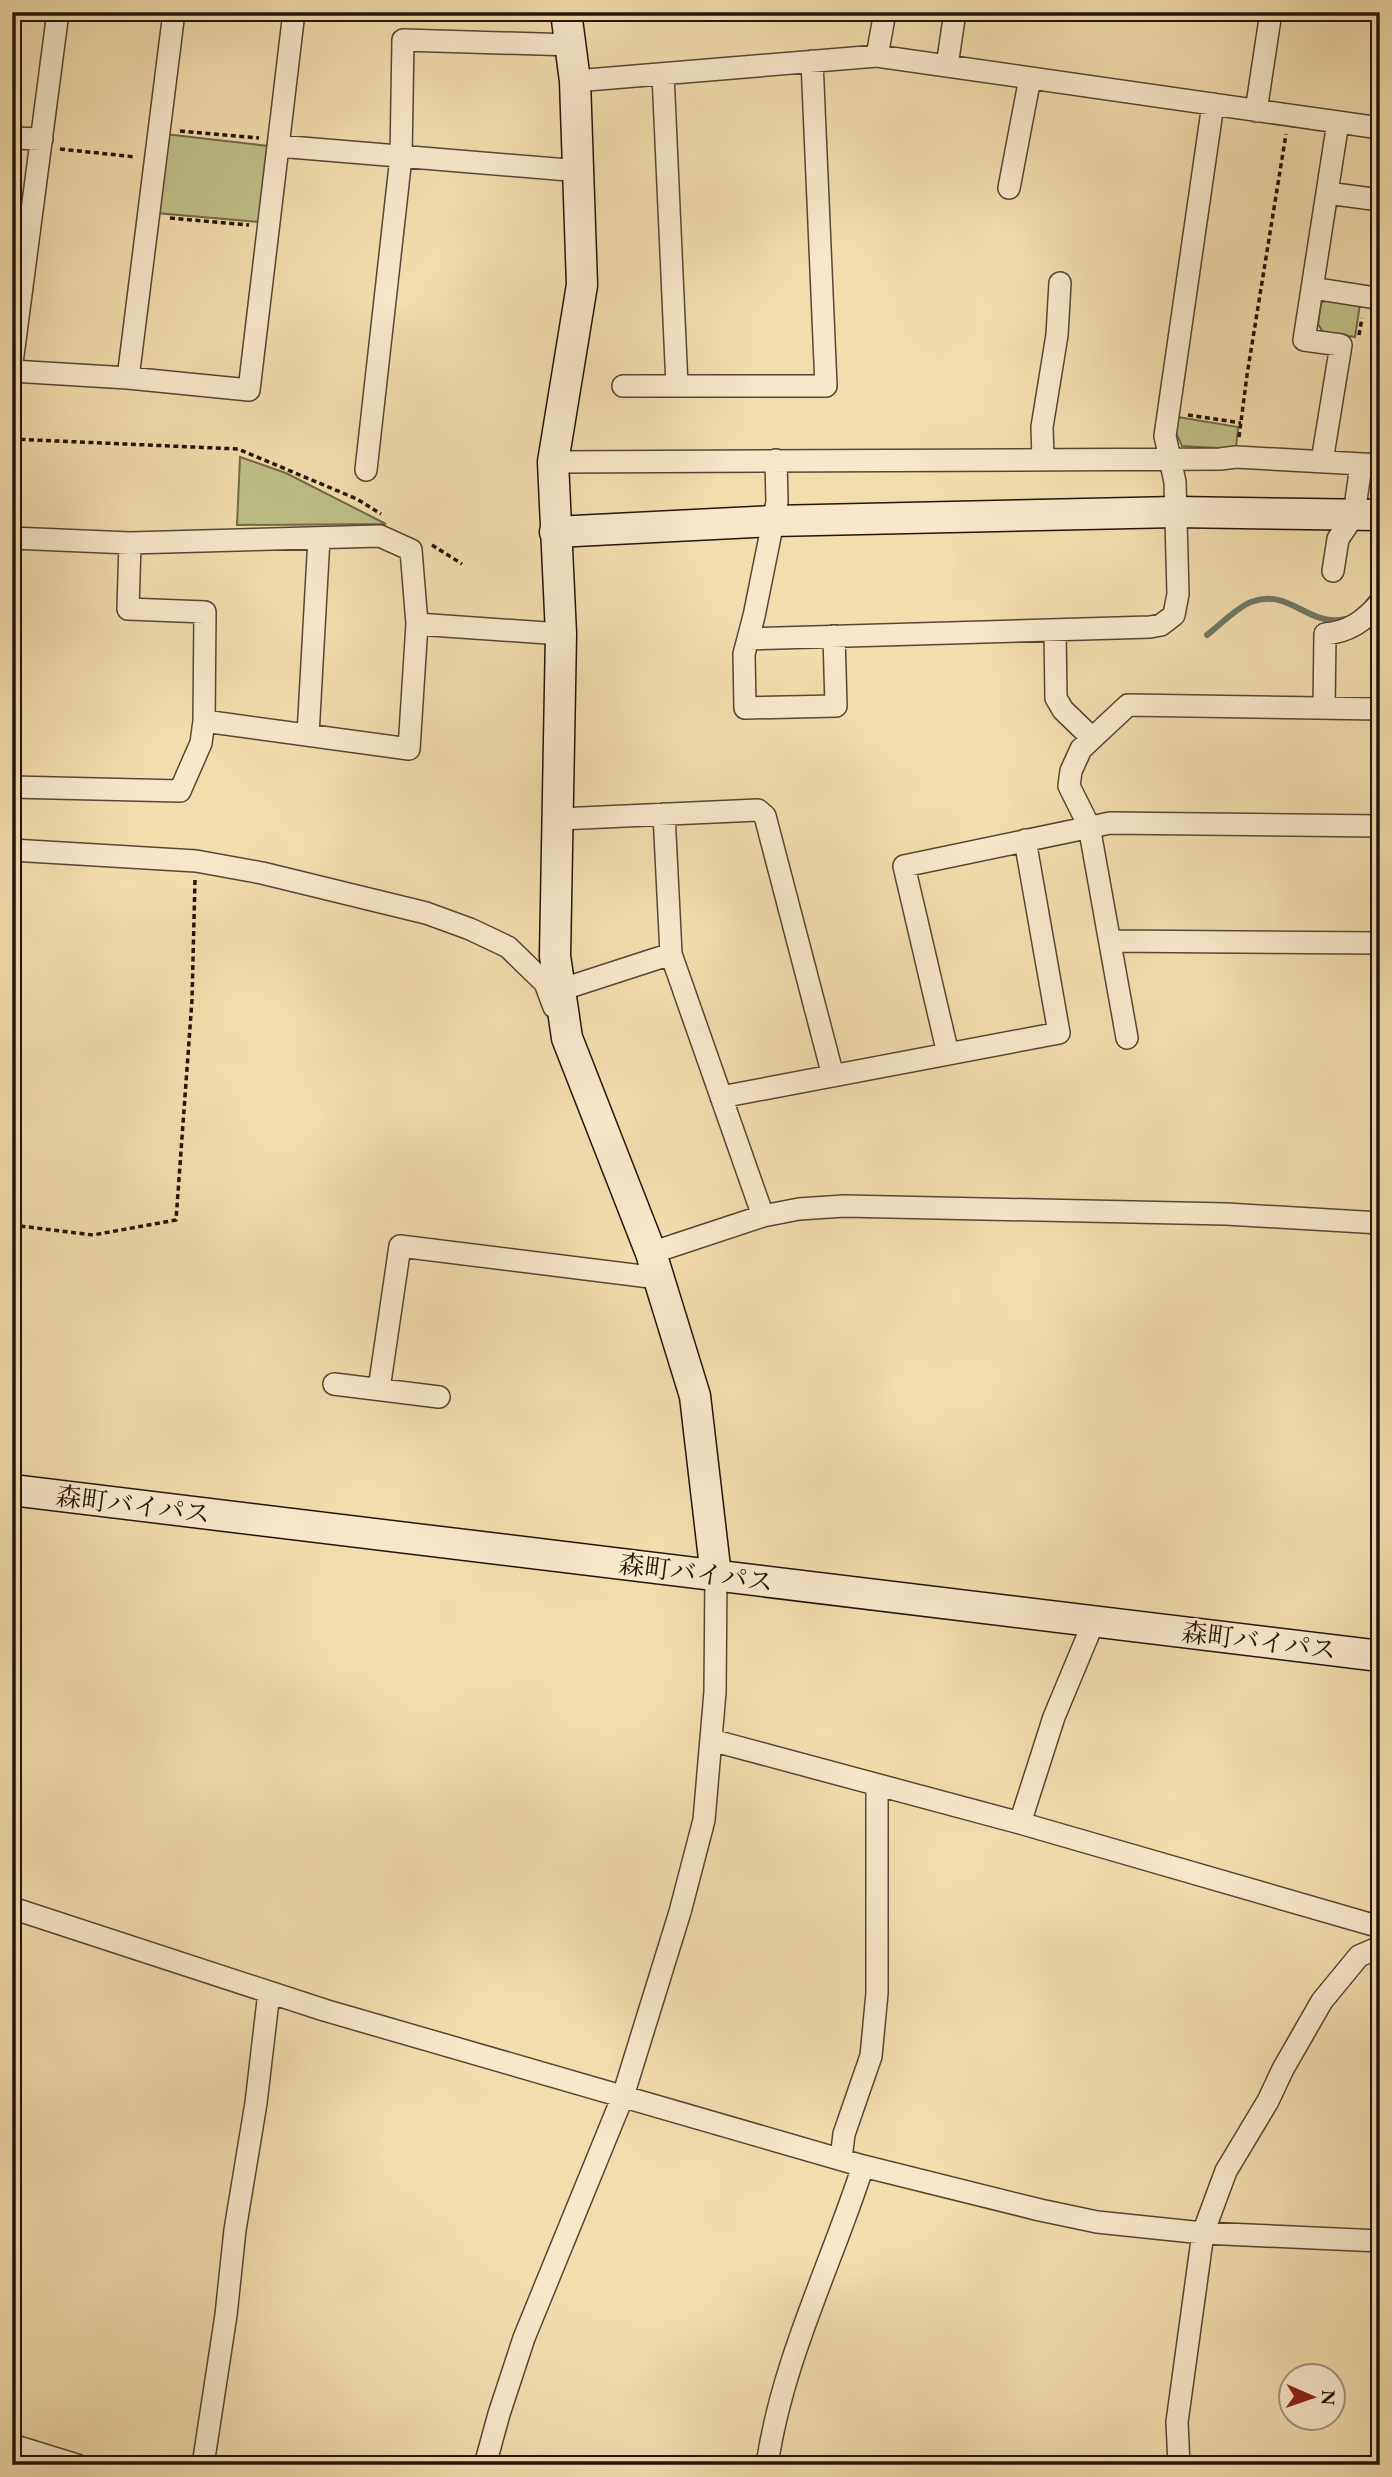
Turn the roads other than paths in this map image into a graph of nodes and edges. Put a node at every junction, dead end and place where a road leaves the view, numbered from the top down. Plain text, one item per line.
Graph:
1 (58, 12) edge
2 (174, 12) edge
3 (294, 12) edge
4 (566, 12) edge
5 (885, 12) edge
6 (955, 12) edge
7 (1271, 12) edge
8 (572, 45) junction
9 (877, 56) junction
10 (813, 61) junction
11 (947, 66) junction
12 (663, 74) junction
13 (1030, 78) junction
14 (575, 82) junction
15 (1213, 104) junction
16 (1256, 111) junction
17 (1338, 122) junction
18 (1380, 128) edge
19 (12, 138) edge
20 (42, 139) junction
21 (279, 143) junction
22 (401, 157) junction
23 (580, 171) junction
24 (1009, 188) dead end
25 (1327, 193) junction
26 (1380, 200) edge
27 (1060, 283) dead end
28 (1312, 289) junction
29 (1371, 297) road end
30 (12, 363) edge
31 (12, 371) edge
32 (128, 378) junction
33 (623, 386) dead end
34 (677, 386) junction
35 (1170, 458) junction
36 (1043, 459) junction
37 (776, 460) junction
38 (1322, 461) junction
39 (553, 462) junction
40 (1371, 465) edge
41 (366, 470) dead end
42 (1176, 512) junction
43 (1367, 515) edge
44 (773, 521) junction
45 (555, 531) junction
46 (12, 538) edge
47 (319, 538) junction
48 (130, 543) junction
49 (1333, 571) dead end
50 (1380, 603) edge
51 (417, 624) junction
52 (1055, 630) junction
53 (561, 634) junction
54 (834, 636) junction
55 (748, 639) junction
56 (1324, 708) junction
57 (1380, 709) edge
58 (204, 721) junction
59 (308, 735) junction
60 (1091, 737) junction
61 (12, 787) edge
62 (664, 814) junction
63 (559, 819) junction
64 (1089, 826) junction
65 (1380, 826) edge
66 (1025, 840) junction
67 (12, 850) edge
68 (1110, 941) junction
69 (1380, 943) edge
70 (671, 954) junction
71 (560, 990) junction
72 (567, 1038) junction
73 (1127, 1038) dead end
74 (948, 1054) junction
75 (832, 1076) junction
76 (722, 1097) junction
77 (764, 1216) junction
78 (1380, 1223) edge
79 (655, 1266) junction
80 (334, 1384) dead end
81 (379, 1390) junction
82 (439, 1397) dead end
83 (12, 1490) edge
84 (716, 1576) junction
85 (1094, 1621) junction
86 (1380, 1656) edge
87 (711, 1740) junction
88 (877, 1784) junction
89 (1020, 1823) junction
90 (12, 1908) edge
91 (1380, 1927) edge
92 (1380, 1947) edge
93 (269, 1992) junction
94 (623, 2096) junction
95 (841, 2159) junction
96 (863, 2166) junction
97 (1203, 2233) junction
98 (1380, 2241) edge
99 (12, 2445) edge
100 (77, 2465) edge
101 (203, 2465) edge
102 (485, 2465) edge
103 (767, 2465) edge
104 (1179, 2465) edge

1 - 20 street
2 - 32 street
3 - 21 street
4 - 8 street
5 - 9 street
6 - 11 street
7 - 16 street
8 - 14 street
8 - 22 street
9 - 10 street
9 - 11 street
10 - 12 street
10 - 34 street
11 - 13 street
12 - 14 street
12 - 34 street
13 - 15 street
13 - 24 street
14 - 23 street
15 - 16 street
15 - 35 street
16 - 17 street
17 - 18 street
17 - 25 street
19 - 20 street
20 - 30 street
21 - 22 street
21 - 32 street
22 - 23 street
22 - 41 street
23 - 39 street
25 - 26 street
25 - 28 street
27 - 36 street
28 - 29 street
28 - 38 street
31 - 32 street
33 - 34 street
35 - 36 street
35 - 38 street
35 - 42 street
36 - 37 street
37 - 39 street
37 - 44 street
38 - 40 street
39 - 45 street
40 - 43 street
42 - 43 street
42 - 44 street
42 - 52 street
43 - 49 street
44 - 45 street
44 - 55 street
45 - 53 street
46 - 48 street
47 - 48 street
47 - 51 street
47 - 59 street
48 - 58 street
50 - 56 street
51 - 53 street
51 - 59 street
52 - 54 street
52 - 60 street
53 - 63 street
54 - 55 street
54 - 55 street
56 - 57 street
56 - 60 street
58 - 59 street
58 - 61 street
60 - 64 street
62 - 63 street
62 - 70 street
62 - 75 street
63 - 71 street
64 - 65 street
64 - 66 street
64 - 68 street
66 - 74 street
66 - 74 street
67 - 72 street
68 - 69 street
68 - 73 street
70 - 71 street
70 - 76 street
71 - 72 street
72 - 79 street
74 - 75 street
75 - 76 street
76 - 77 street
77 - 78 street
77 - 79 street
79 - 81 street
79 - 84 street
80 - 81 street
81 - 82 street
83 - 84 street, 森町バイパス
84 - 85 street, 森町バイパス
84 - 87 street
85 - 86 street, 森町バイパス
85 - 89 street
87 - 88 street
87 - 94 street
88 - 89 street
88 - 95 street
89 - 91 street
90 - 93 street
92 - 97 street
93 - 94 street
93 - 101 street
94 - 95 street
94 - 102 street
95 - 96 street
96 - 97 street
96 - 103 street
97 - 98 street
97 - 104 street
99 - 100 street

